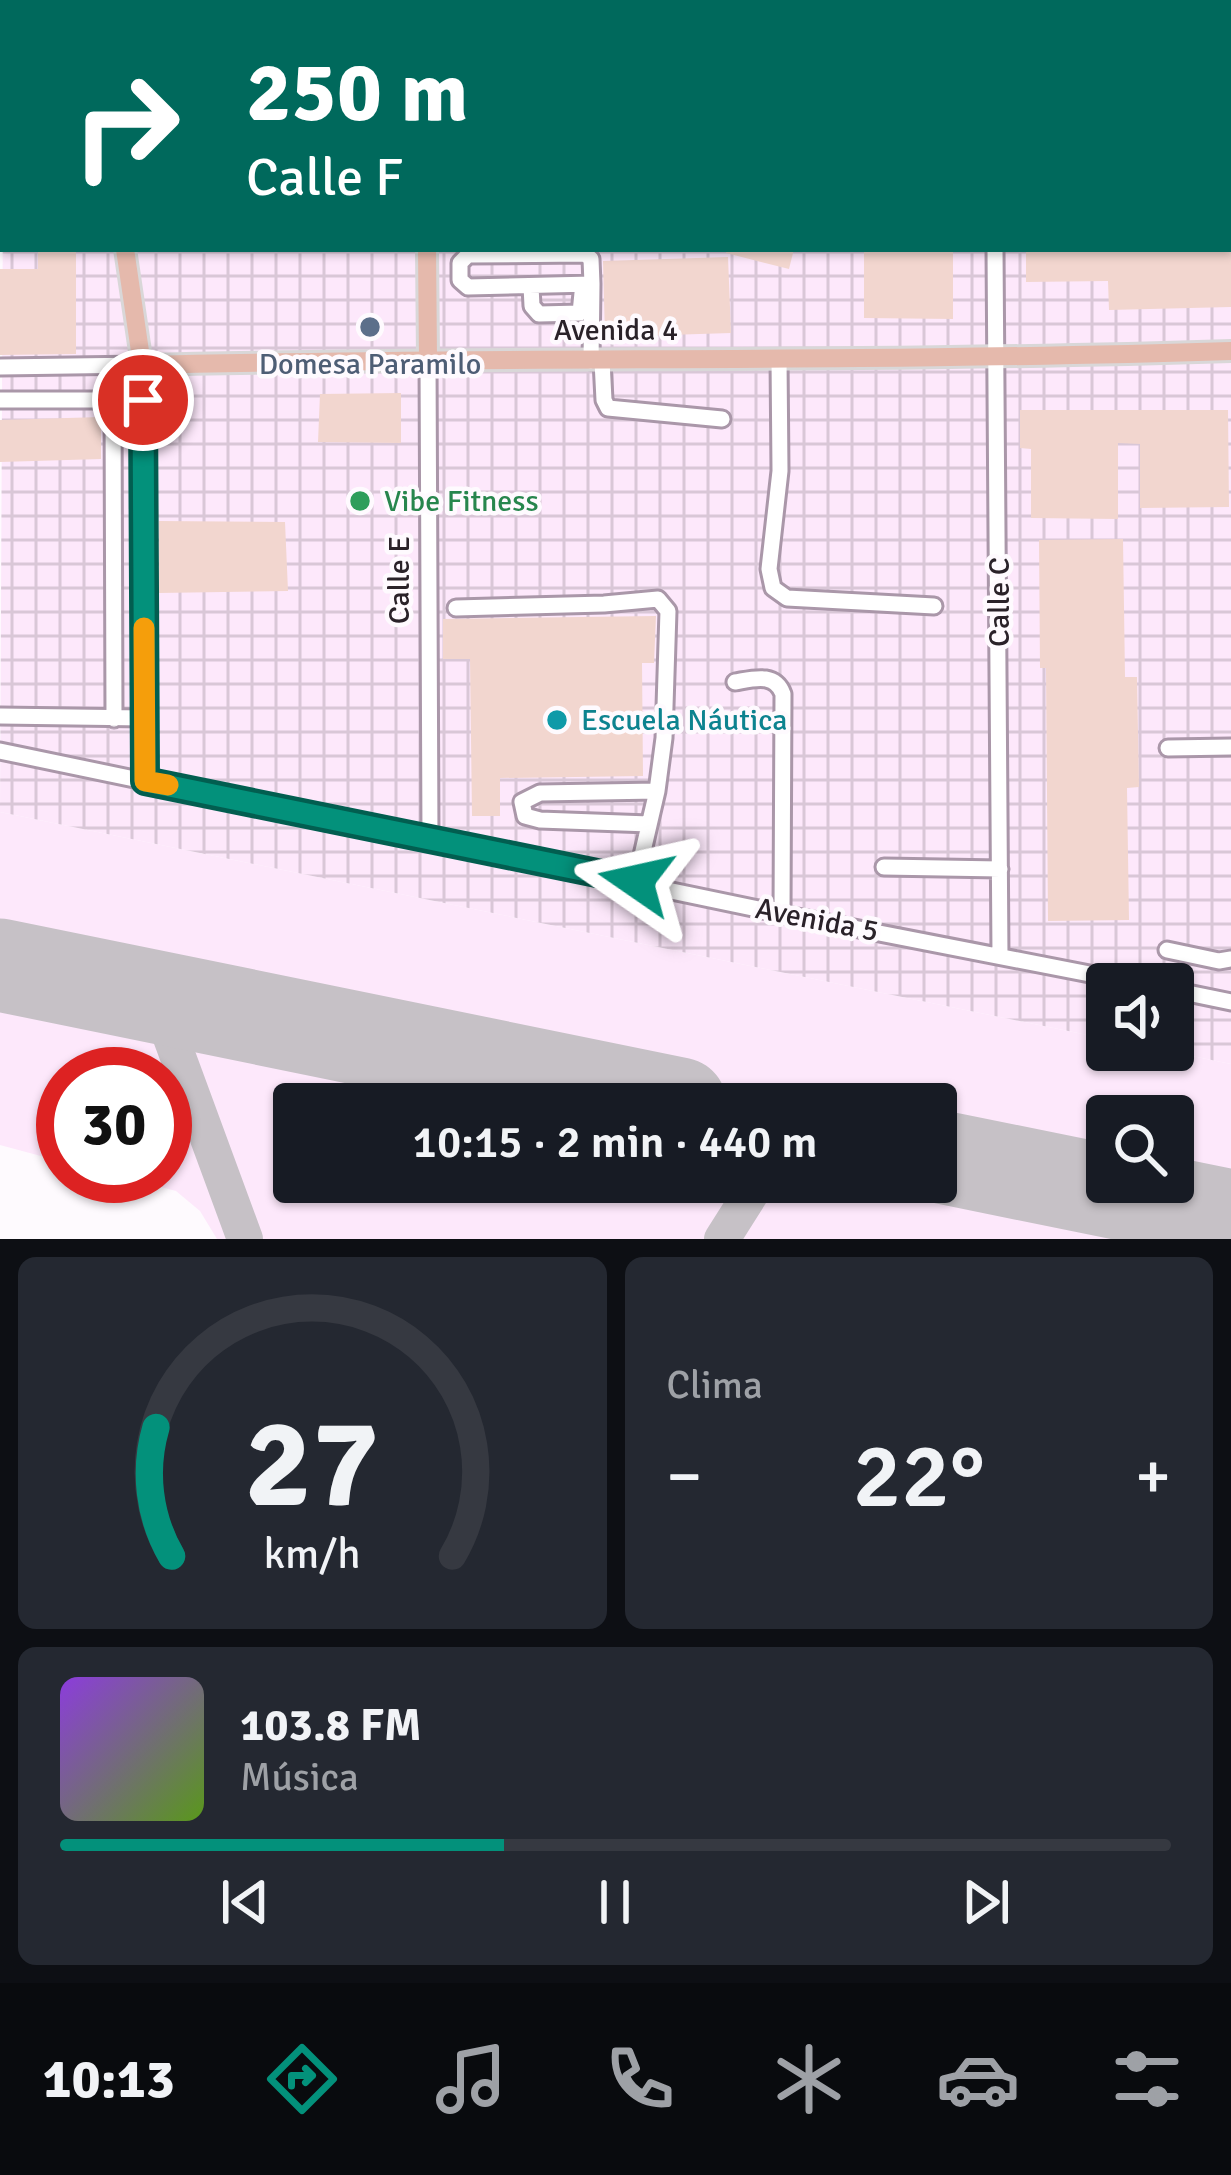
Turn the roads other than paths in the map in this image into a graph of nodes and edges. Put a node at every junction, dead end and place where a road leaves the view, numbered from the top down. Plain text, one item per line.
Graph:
1 (125, 252) edge
2 (427, 252) edge
3 (995, 252) edge
4 (587, 284) junction
5 (530, 286) junction
6 (1231, 351) edge
7 (428, 358) junction
8 (999, 358) junction
9 (779, 359) junction
10 (597, 361) junction
11 (142, 364) junction
12 (0, 368) edge
13 (113, 399) junction
14 (0, 400) edge
15 (143, 400) junction
16 (722, 418) dead end
17 (934, 606) dead end
18 (456, 608) dead end
19 (735, 682) dead end
20 (0, 716) edge
21 (114, 718) junction
22 (145, 718) junction
23 (1231, 747) edge
24 (1168, 748) dead end
25 (0, 751) edge
26 (145, 781) junction
27 (657, 791) junction
28 (649, 824) junction
29 (430, 839) junction
30 (884, 867) dead end
31 (1000, 869) junction
32 (636, 881) junction
33 (782, 914) junction
34 (1167, 950) dead end
35 (1000, 956) junction
36 (1231, 959) edge
37 (1086, 973) edge
38 (1194, 994) edge
39 (1231, 1002) edge

1 - 11 main road
2 - 7 main road, Calle E
3 - 8 street, Calle C
4 - 5 street
4 - 5 street
4 - 5 street
4 - 10 street
6 - 8 main road, Avenida 4
7 - 10 main road, Avenida 4
7 - 11 main road, Avenida 4
7 - 29 street, Calle E
8 - 9 main road, Avenida 4
8 - 31 street, Calle C
9 - 10 main road, Avenida 4
9 - 17 street
10 - 16 street
11 - 12 street, Avenida 4
11 - 15 street
13 - 14 street
13 - 15 street
13 - 21 street
15 - 22 street
18 - 27 street
19 - 33 street
20 - 21 street
21 - 22 street
22 - 26 street
23 - 24 street
25 - 26 street, Avenida 5
26 - 29 street, Avenida 5
27 - 28 street
27 - 28 street
28 - 32 street
29 - 32 street, Avenida 5
30 - 31 street
31 - 35 street, Calle C
32 - 33 street, Avenida 5
33 - 35 street, Avenida 5
34 - 36 street
35 - 37 street, Avenida 5
38 - 39 street

